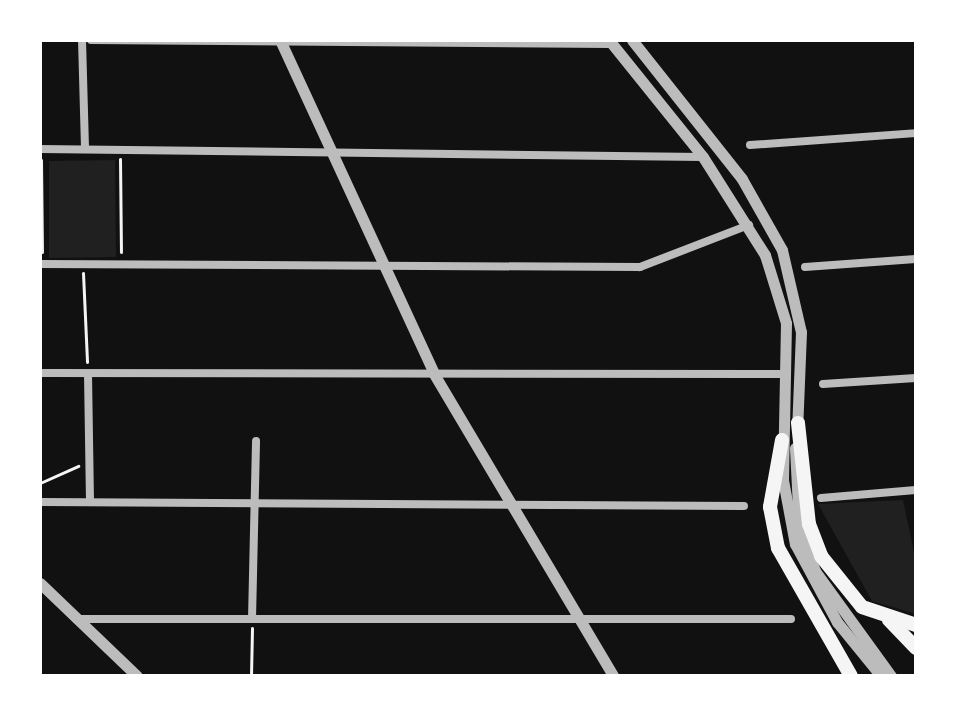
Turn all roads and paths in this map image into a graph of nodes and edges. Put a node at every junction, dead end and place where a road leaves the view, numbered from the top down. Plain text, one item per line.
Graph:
1 (82, 40) edge
2 (91, 40) edge
3 (632, 40) edge
4 (282, 42) edge
5 (610, 42) edge
6 (916, 133) edge
7 (750, 145) dead end
8 (40, 149) edge
9 (85, 149) junction
10 (120, 149) junction
11 (332, 153) junction
12 (703, 157) junction
13 (749, 225) junction
14 (916, 259) edge
15 (41, 264) edge
16 (83, 264) junction
17 (122, 264) junction
18 (805, 267) dead end
19 (385, 269) junction
20 (40, 373) edge
21 (88, 374) junction
22 (434, 374) junction
23 (787, 374) junction
24 (916, 378) edge
25 (823, 384) dead end
26 (798, 423) junction
27 (782, 440) junction
28 (256, 441) dead end
29 (89, 461) junction
30 (40, 483) edge
31 (916, 490) edge
32 (821, 498) dead end
33 (508, 499) junction
34 (255, 501) junction
35 (40, 502) edge
36 (90, 502) junction
37 (744, 506) dead end
38 (798, 540) junction
39 (40, 583) edge
40 (579, 618) junction
41 (71, 619) junction
42 (252, 619) junction
43 (791, 619) dead end
44 (888, 619) junction
45 (916, 625) edge
46 (916, 648) edge
47 (137, 676) edge
48 (251, 676) edge
49 (613, 676) edge
50 (851, 676) edge
51 (881, 676) edge
52 (891, 676) edge

1 - 9 street
2 - 4 street
3 - 26 street
4 - 5 street
4 - 11 street
5 - 12 street
6 - 7 street
8 - 9 street
8 - 15 path
9 - 10 street
10 - 11 street
10 - 17 path
11 - 12 street
11 - 19 street
12 - 13 street
13 - 19 street
13 - 23 street
14 - 18 street
15 - 16 street
16 - 17 street
16 - 21 path
17 - 19 street
19 - 22 street
20 - 21 street
21 - 22 street
21 - 29 street
22 - 23 street
22 - 33 street
23 - 27 street
24 - 25 street
26 - 38 street
26 - 44 highway
27 - 38 street
27 - 50 highway
28 - 34 street
29 - 30 path
29 - 36 street
31 - 32 street
33 - 34 street
33 - 37 street
33 - 40 street
34 - 36 street
34 - 42 street
35 - 36 street
38 - 51 street
38 - 52 street
39 - 41 street
40 - 42 street
40 - 43 street
40 - 49 street
41 - 42 street
41 - 47 street
42 - 48 path
44 - 45 highway
44 - 46 highway

